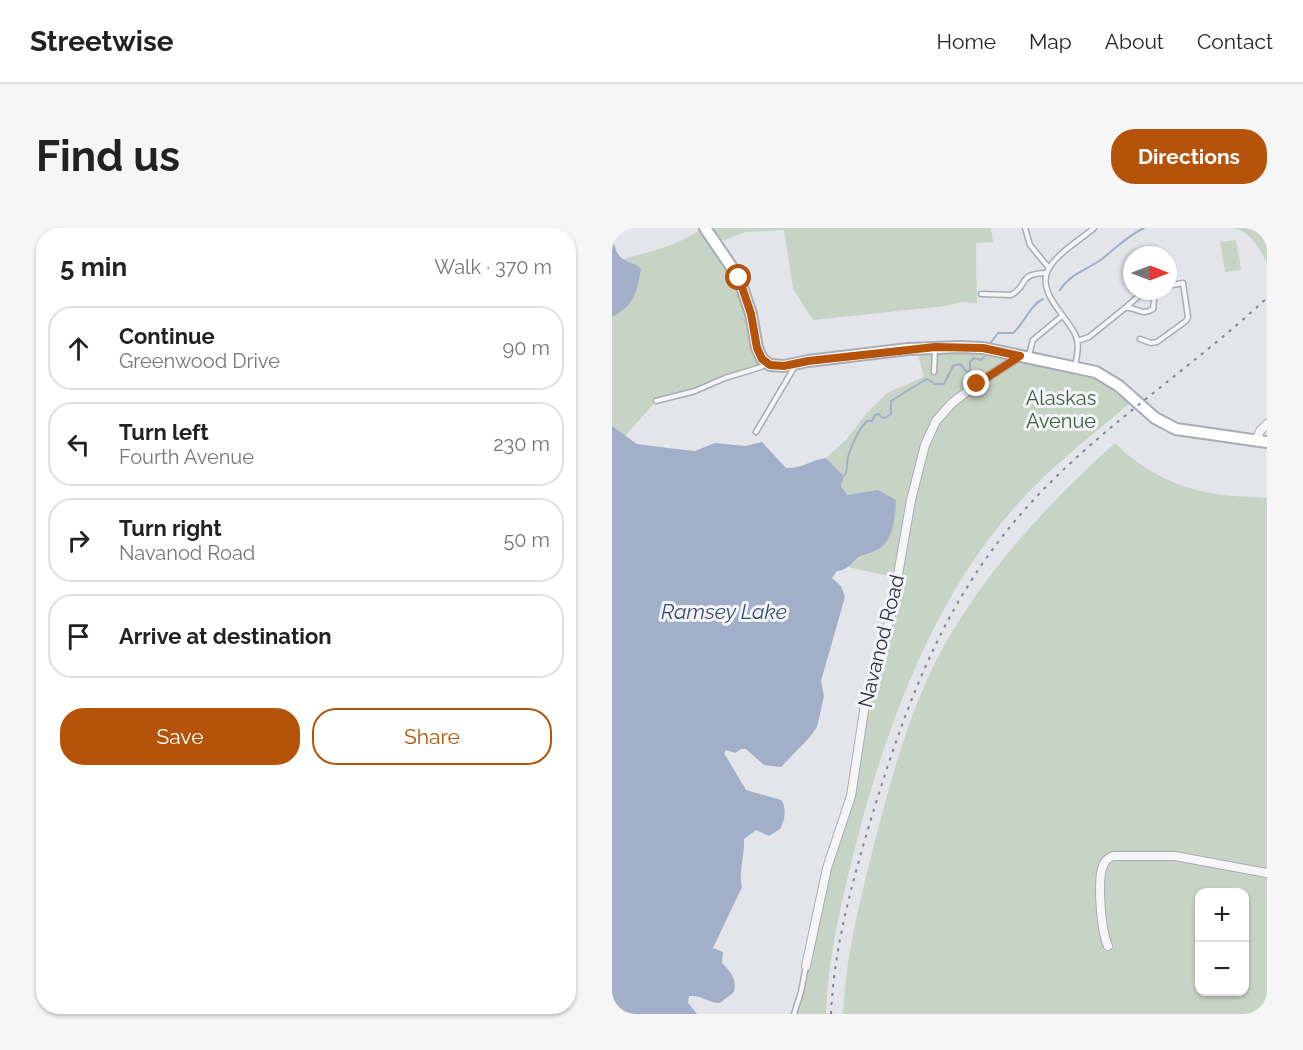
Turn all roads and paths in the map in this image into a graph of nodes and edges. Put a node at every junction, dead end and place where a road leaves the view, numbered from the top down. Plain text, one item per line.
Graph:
1 (705, 228) edge
2 (1025, 228) edge
3 (1094, 228) edge
4 (1048, 271) junction
5 (1177, 284) edge
6 (981, 294) dead end
7 (1134, 300) edge
8 (1154, 300) edge
9 (1125, 308) junction
10 (1062, 316) junction
11 (1140, 339) dead end
12 (1077, 341) junction
13 (935, 347) junction
14 (1024, 357) junction
15 (767, 363) junction
16 (796, 363) junction
17 (1075, 367) junction
18 (934, 372) dead end
19 (656, 401) dead end
20 (1267, 424) edge
21 (756, 432) dead end
22 (1262, 442) edge
23 (1267, 873) edge
24 (1108, 946) dead end
25 (806, 966) joint
26 (794, 1014) edge

1 - 15 street
2 - 4 lane
3 - 4 lane
4 - 6 lane
4 - 10 lane
5 - 11 lane
7 - 9 lane
8 - 9 lane
9 - 12 lane
10 - 12 lane
10 - 14 lane
12 - 17 lane
13 - 14 street
13 - 16 street
13 - 18 lane
14 - 17 street
14 - 25 street, Navanod Road
15 - 16 street
15 - 19 lane
16 - 21 lane
17 - 22 street
20 - 22 street
23 - 24 street
25 - 26 lane

